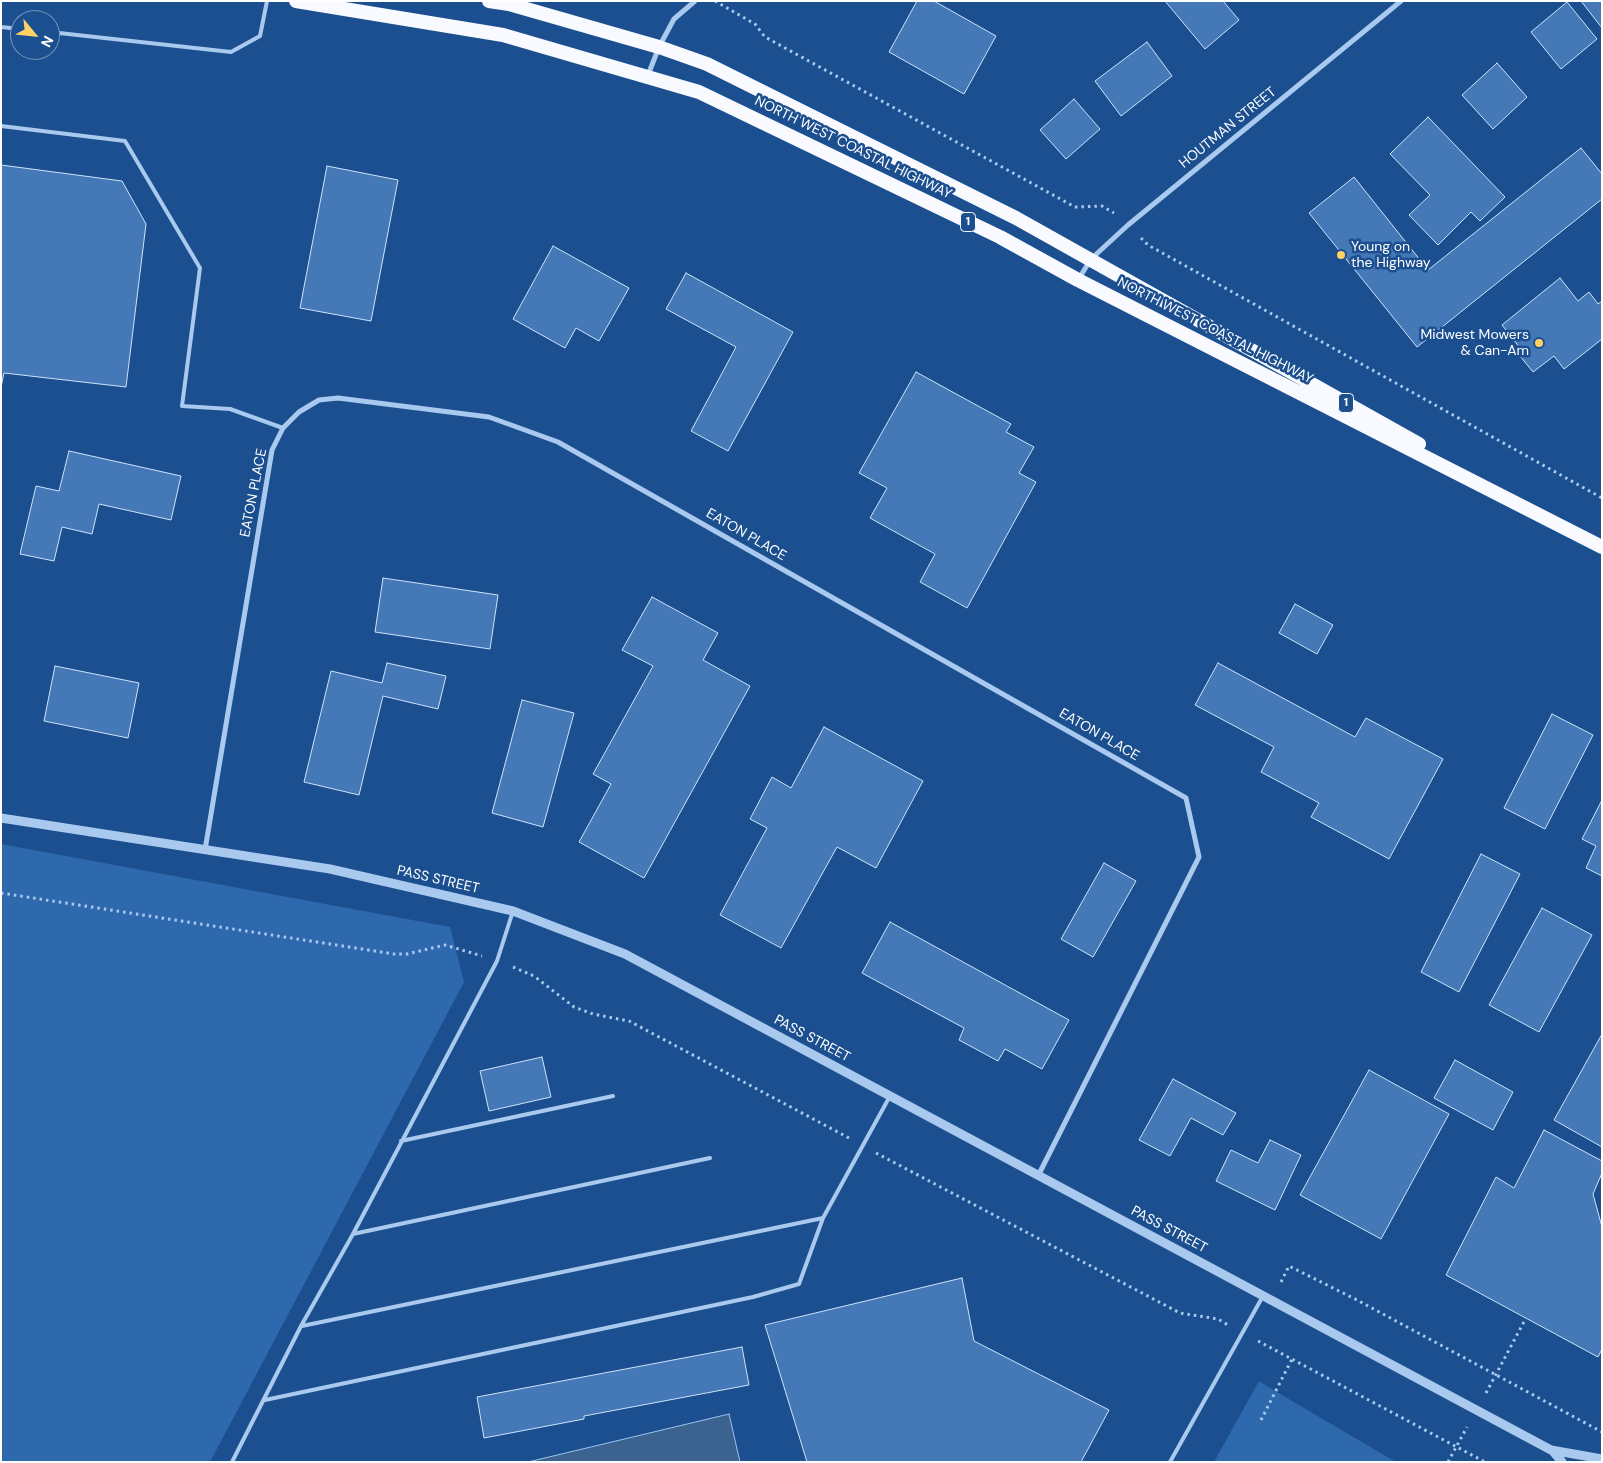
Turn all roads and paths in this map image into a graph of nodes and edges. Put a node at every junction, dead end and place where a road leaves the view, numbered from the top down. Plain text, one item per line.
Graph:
1 (267, 1) edge
2 (296, 1) edge
3 (489, 1) edge
4 (695, 1) edge
5 (715, 1) edge
6 (1401, 1) edge
7 (60, 33) edge
8 (659, 47) junction
9 (648, 77) junction
10 (1, 126) edge
11 (1110, 210) dead end
12 (1148, 246) dead end
13 (1091, 260) junction
14 (1078, 280) junction
15 (283, 428) junction
16 (1602, 498) edge
17 (1602, 547) edge
18 (1, 818) edge
19 (205, 850) junction
20 (1, 893) edge
21 (514, 911) junction
22 (462, 949) dead end
23 (519, 970) dead end
24 (613, 1096) dead end
25 (890, 1096) junction
26 (848, 1137) dead end
27 (401, 1141) junction
28 (710, 1158) dead end
29 (890, 1160) dead end
30 (1038, 1176) junction
31 (823, 1218) junction
32 (353, 1234) junction
33 (1281, 1282) dead end
34 (1263, 1296) junction
35 (1526, 1318) dead end
36 (302, 1326) junction
37 (1242, 1332) junction
38 (1292, 1359) junction
39 (1495, 1375) junction
40 (1486, 1393) dead end
41 (265, 1400) junction
42 (1261, 1420) dead end
43 (1468, 1426) dead end
44 (1602, 1432) edge
45 (1457, 1447) junction
46 (1551, 1450) junction
47 (1602, 1459) edge
48 (232, 1462) edge
49 (1170, 1462) edge
50 (1448, 1462) edge
51 (1485, 1462) edge
52 (1562, 1462) edge

1 - 7 lane
2 - 9 highway, NORTH WEST COASTAL HIGHWAY / 1
3 - 8 highway, NORTH WEST COASTAL HIGHWAY / 1
4 - 8 street
5 - 11 path
6 - 13 street, HOUTMAN STREET
8 - 9 street
8 - 13 highway, NORTH WEST COASTAL HIGHWAY / 1
9 - 14 highway, NORTH WEST COASTAL HIGHWAY / 1
10 - 15 lane
12 - 16 path
13 - 14 street, HOUTMAN STREET
13 - 17 highway, NORTH WEST COASTAL HIGHWAY / 1
14 - 17 highway, NORTH WEST COASTAL HIGHWAY / 1
15 - 19 street, EATON PLACE
15 - 30 street, EATON PLACE
18 - 19 street, PASS STREET
19 - 21 street, PASS STREET
20 - 22 path
21 - 25 street, PASS STREET
21 - 27 lane
23 - 26 path
24 - 27 lane
25 - 30 street, PASS STREET
25 - 31 lane
27 - 32 lane
28 - 32 lane
29 - 37 path
30 - 34 street, PASS STREET
31 - 36 lane
31 - 41 lane
32 - 36 lane
33 - 39 path
34 - 37 lane
34 - 46 street, PASS STREET
35 - 39 path
36 - 41 lane
37 - 38 path
37 - 49 lane
38 - 42 path
38 - 45 path
39 - 40 path
39 - 44 path
41 - 48 lane
43 - 45 path
45 - 50 path
45 - 51 path
46 - 47 street, PASS STREET
46 - 52 street, PASS STREET

